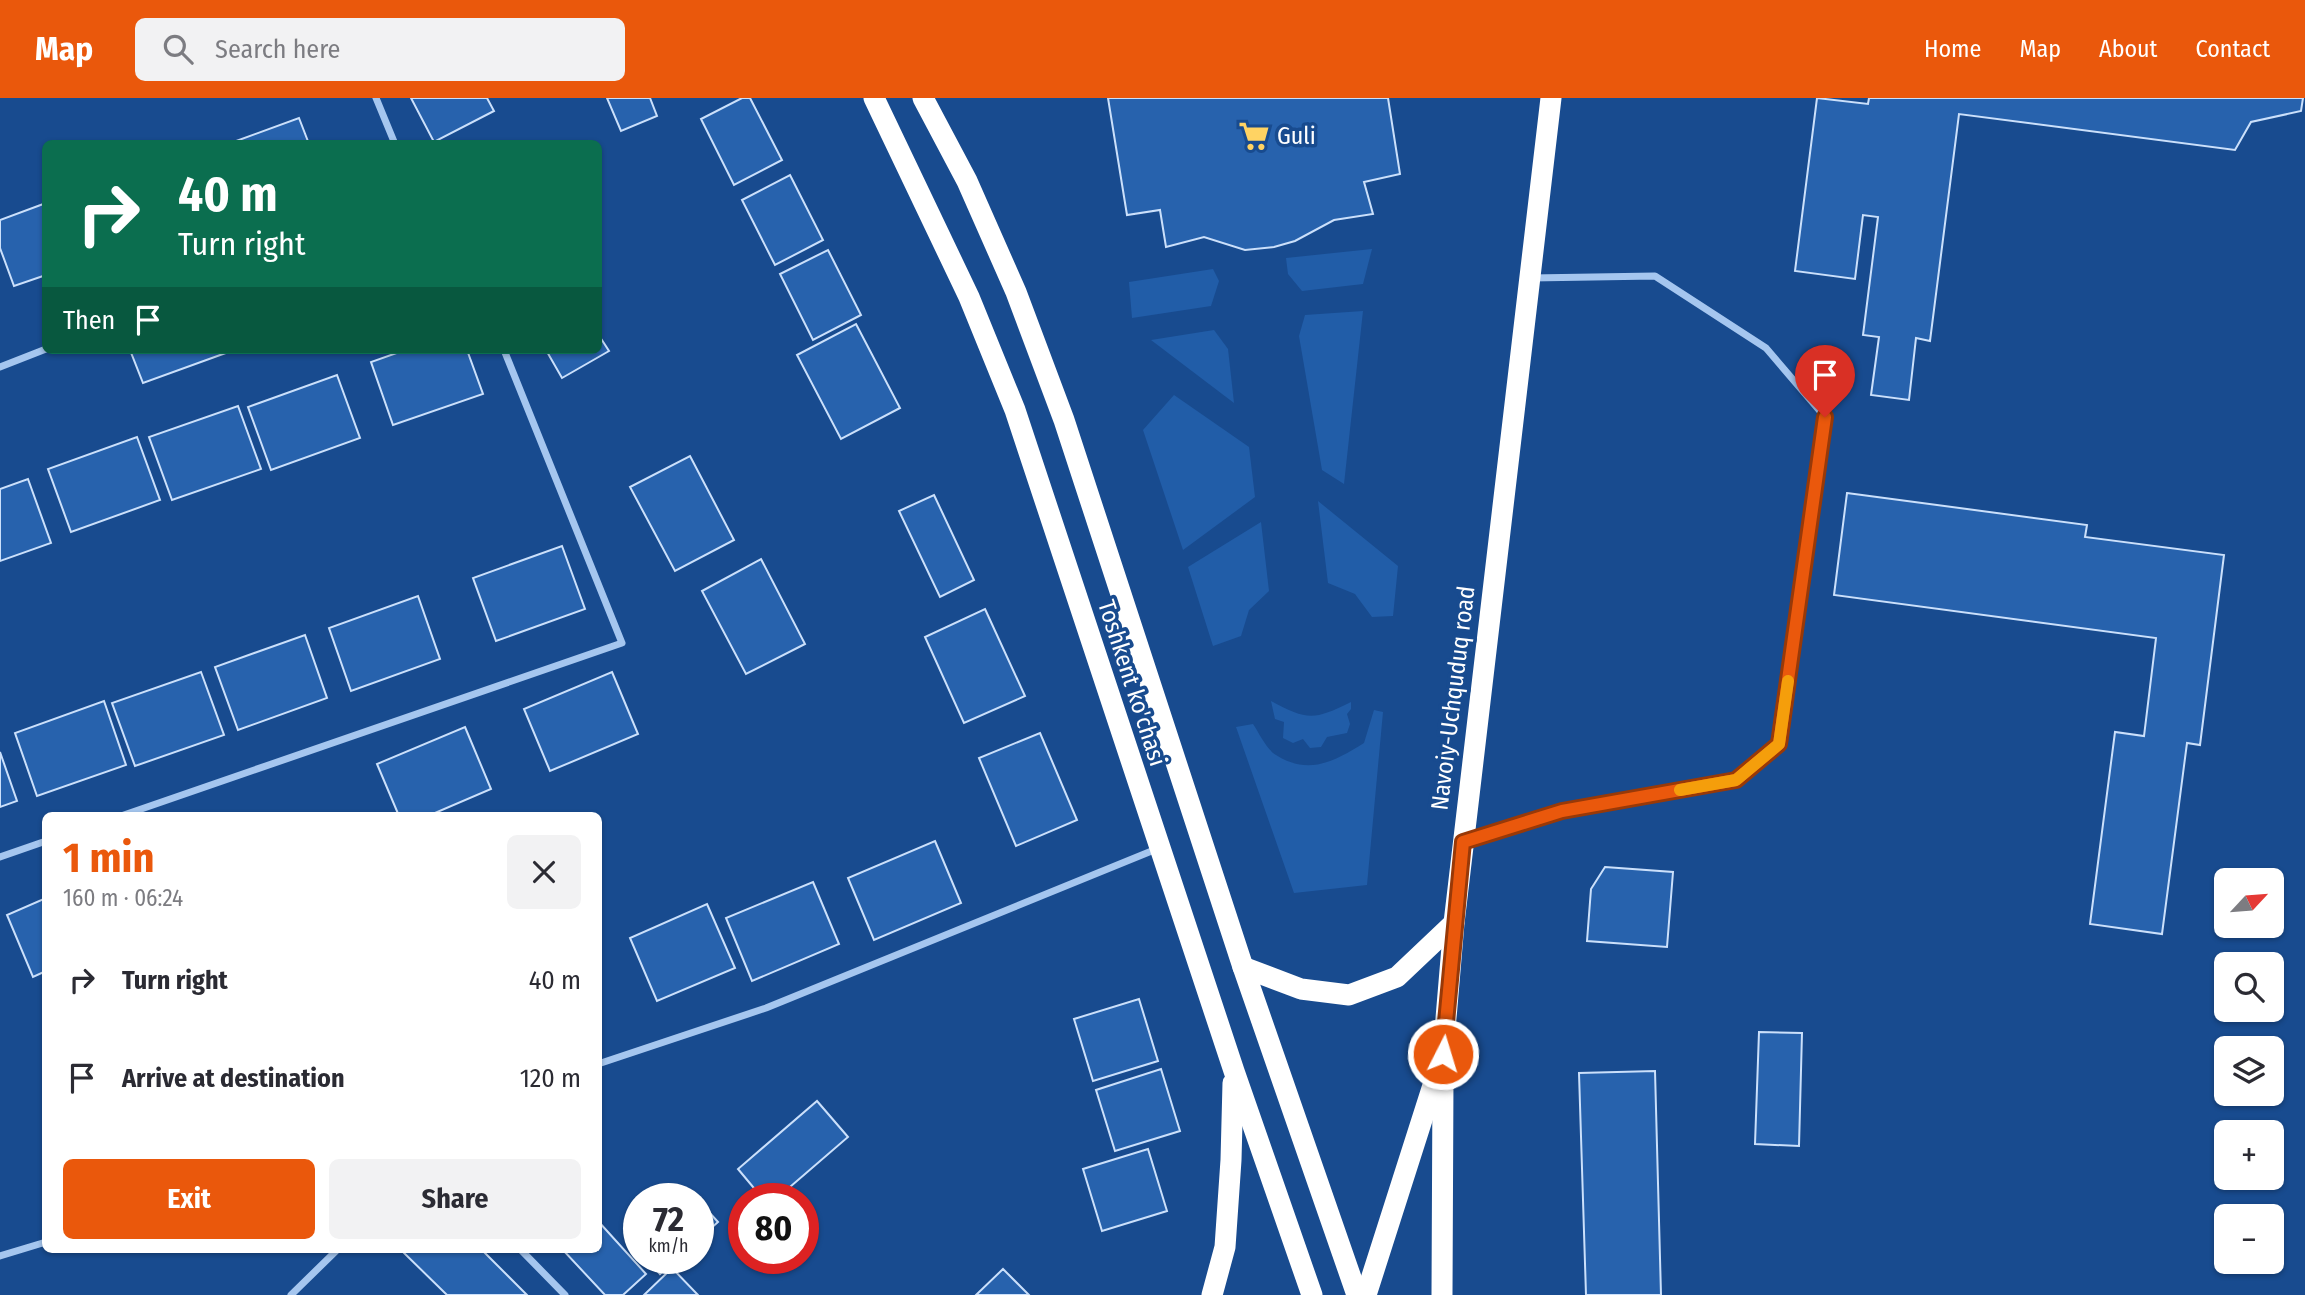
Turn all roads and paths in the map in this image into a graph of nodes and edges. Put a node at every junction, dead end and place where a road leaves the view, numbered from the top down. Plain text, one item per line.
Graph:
1 (376, 98) edge
2 (874, 98) edge
3 (923, 98) edge
4 (1551, 98) edge
5 (393, 140) edge
6 (1528, 278) junction
7 (42, 351) edge
8 (506, 354) edge
9 (0, 367) edge
10 (133, 812) edge
11 (42, 842) edge
12 (1463, 842) junction
13 (1159, 848) junction
14 (0, 857) edge
15 (1454, 923) junction
16 (1243, 967) junction
17 (1443, 1054) junction
18 (602, 1063) edge
19 (1234, 1071) junction
20 (42, 1243) edge
21 (334, 1253) edge
22 (523, 1253) edge
23 (0, 1256) edge
24 (291, 1295) edge
25 (565, 1295) edge
26 (1212, 1295) edge
27 (1312, 1295) edge
28 (1357, 1295) edge
29 (1366, 1295) edge
30 (1442, 1295) edge

1 - 5 street
2 - 13 highway, Toshkent ko'chasi
3 - 16 highway, Toshkent ko'chasi
4 - 6 highway, Navoiy-Uchquduq road
6 - 12 highway, Navoiy-Uchquduq road
6 - 12 street
7 - 9 street
8 - 10 street
11 - 14 street
12 - 15 highway, Navoiy-Uchquduq road
13 - 18 street
13 - 19 highway, Toshkent ko'chasi
15 - 16 highway
15 - 17 highway, Navoiy-Uchquduq road
16 - 28 highway, Toshkent ko'chasi
17 - 29 highway, Navoiy-Uchquduq road
17 - 30 highway
19 - 26 highway
19 - 27 highway, Toshkent ko'chasi
20 - 23 street
21 - 24 street
22 - 25 street

